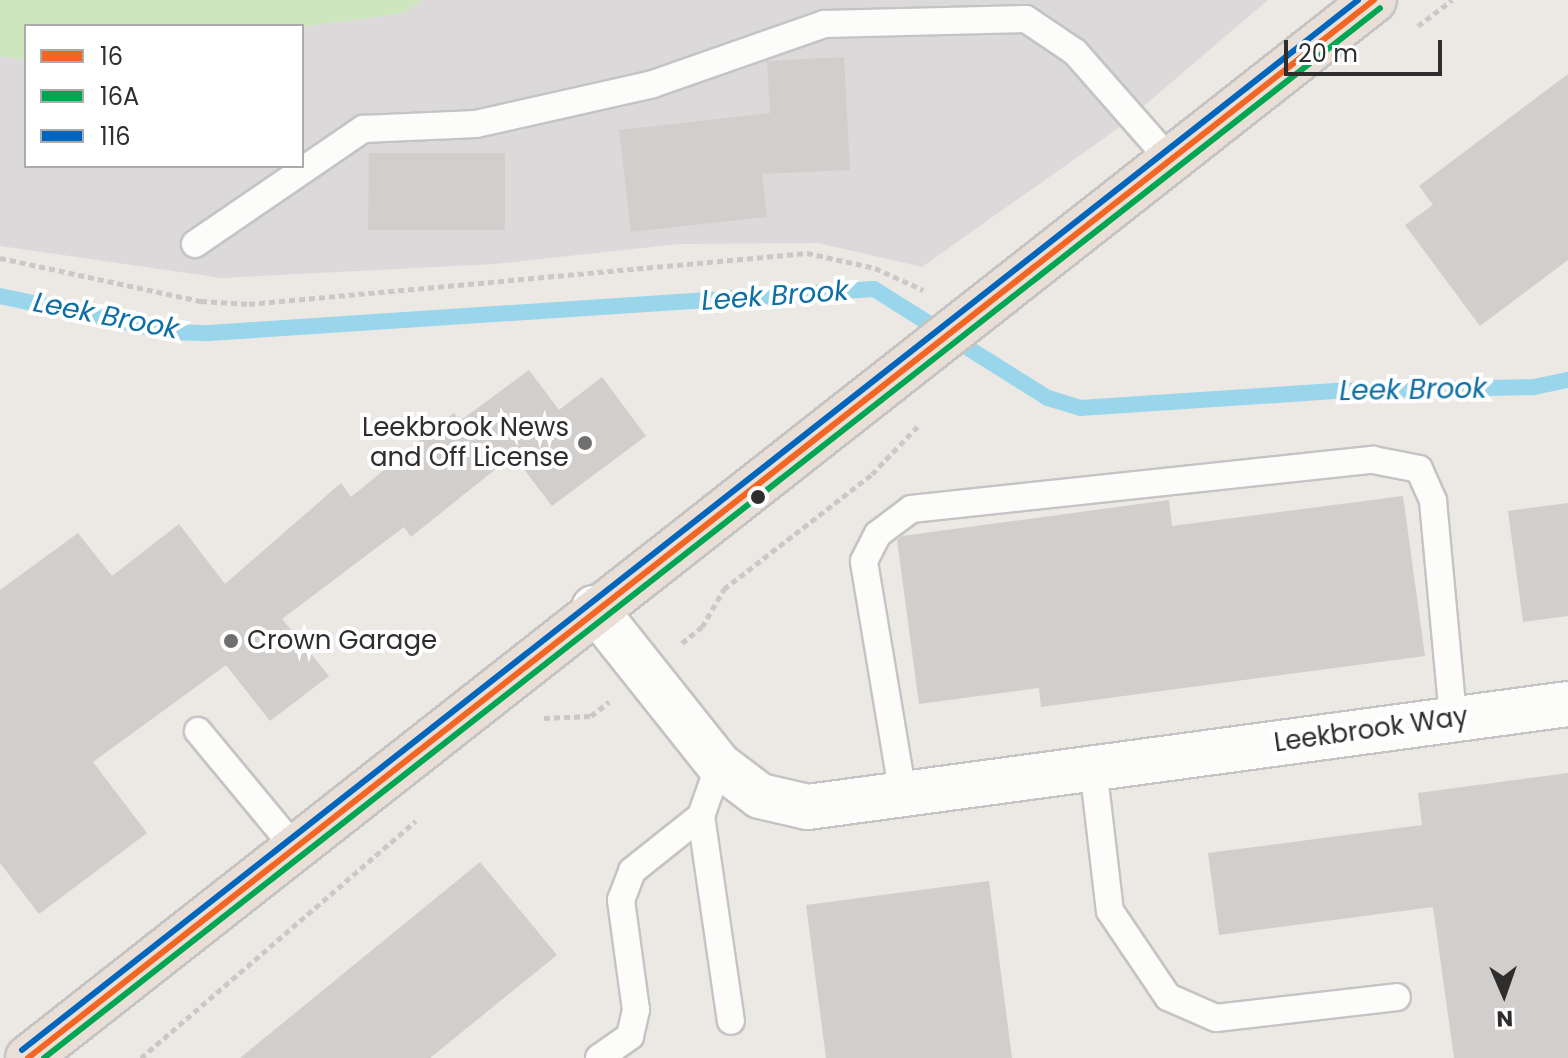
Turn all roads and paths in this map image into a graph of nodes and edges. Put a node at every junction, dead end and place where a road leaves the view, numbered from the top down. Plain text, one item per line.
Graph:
1 (1374, 0) edge
2 (1452, 0) edge
3 (1032, 10) edge
4 (1415, 28) dead end
5 (1169, 159) junction
6 (195, 244) dead end
7 (0, 258) edge
8 (971, 313) junction
9 (925, 419) dead end
10 (594, 608) junction
11 (645, 672) junction
12 (1568, 704) edge
13 (539, 718) dead end
14 (1453, 718) junction
15 (198, 731) dead end
16 (719, 765) junction
17 (1093, 767) junction
18 (903, 795) junction
19 (423, 815) dead end
20 (701, 816) junction
21 (293, 846) junction
22 (1397, 997) dead end
23 (731, 1021) dead end
24 (28, 1058) edge
25 (141, 1058) edge
26 (599, 1058) edge

1 - 5 highway
2 - 4 path
3 - 5 lane
3 - 6 lane
5 - 8 highway
7 - 8 path
8 - 10 highway
9 - 11 path
10 - 11 street, Leekbrook Way
10 - 21 highway
11 - 13 path
11 - 16 street, Leekbrook Way
12 - 14 street, Leekbrook Way
14 - 17 street, Leekbrook Way
14 - 18 lane
15 - 21 lane
16 - 18 street, Leekbrook Way
16 - 20 lane
17 - 18 street, Leekbrook Way
17 - 22 lane
19 - 25 path
20 - 23 lane
20 - 26 lane
21 - 24 highway

